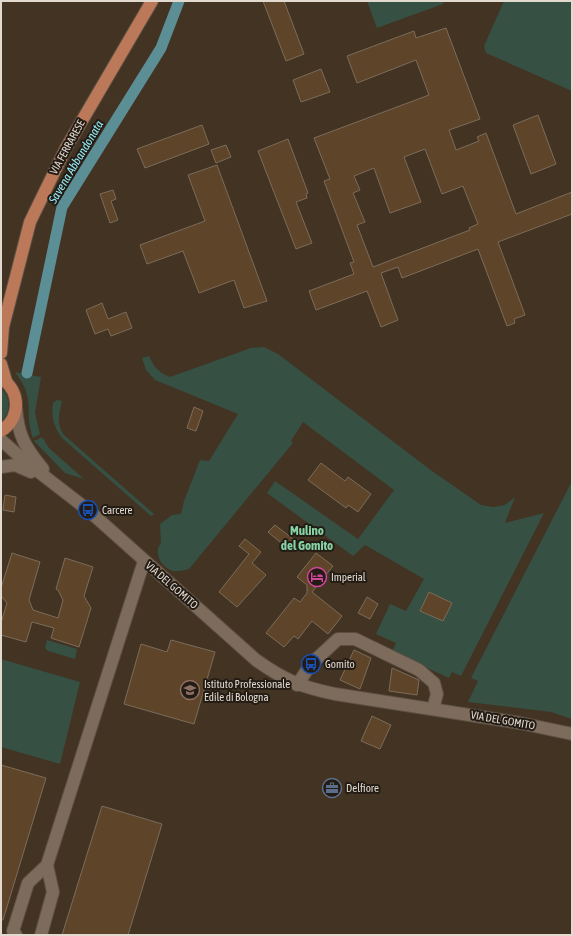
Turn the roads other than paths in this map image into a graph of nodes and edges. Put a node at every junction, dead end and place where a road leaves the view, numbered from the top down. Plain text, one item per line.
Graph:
1 (152, 1) edge
2 (2, 329) edge
3 (1, 353) edge
4 (1, 364) edge
5 (3, 379) edge
6 (16, 407) junction
7 (1, 431) edge
8 (1, 440) edge
9 (1, 467) edge
10 (51, 480) junction
11 (144, 561) junction
12 (297, 685) junction
13 (433, 709) junction
14 (572, 734) edge
15 (47, 865) junction
16 (16, 935) edge
17 (40, 935) edge

1 - 2 main road, VIA FERRARESE
2 - 3 main road, VIA FERRARESE
4 - 5 main road
5 - 6 main road
6 - 7 main road
6 - 10 street, VIA DEL GOMITO
8 - 10 street, VIA DEL GOMITO
9 - 10 street
10 - 11 street, VIA DEL GOMITO
11 - 12 street, VIA DEL GOMITO
11 - 15 street
12 - 13 street, VIA DEL GOMITO
12 - 13 street
13 - 14 street, VIA DEL GOMITO
15 - 16 street
15 - 17 street

